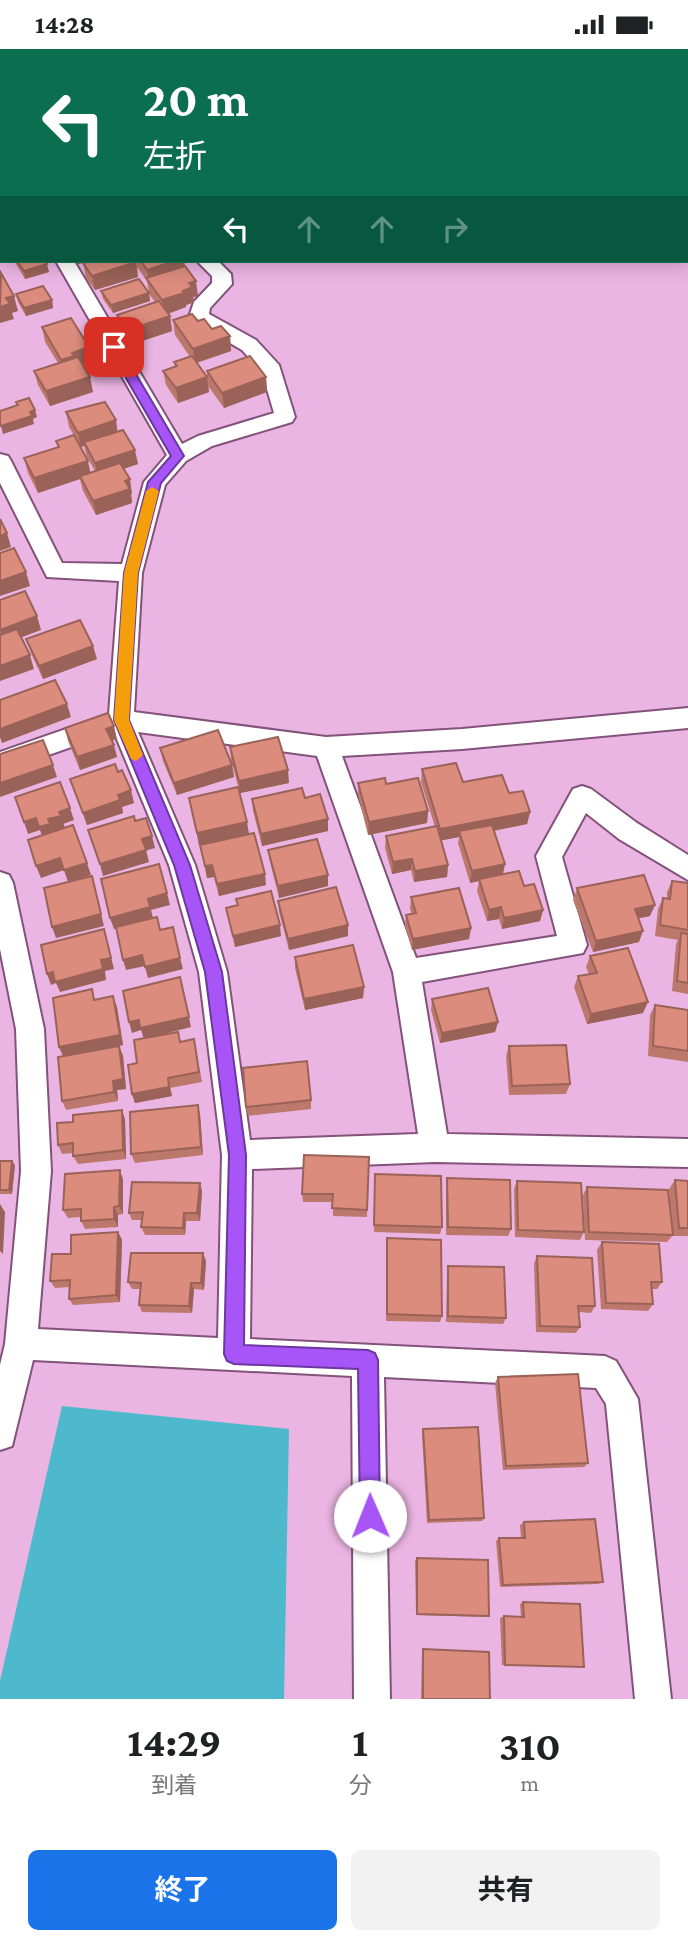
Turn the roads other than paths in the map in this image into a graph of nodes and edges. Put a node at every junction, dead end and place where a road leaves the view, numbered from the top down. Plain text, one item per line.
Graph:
1 (66, 263) edge
2 (209, 263) edge
3 (178, 456) junction
4 (0, 461) edge
5 (131, 573) junction
6 (688, 717) edge
7 (121, 720) junction
8 (326, 747) junction
9 (0, 762) edge
10 (688, 869) edge
11 (0, 883) edge
12 (407, 972) junction
13 (435, 1148) junction
14 (688, 1153) edge
15 (237, 1155) junction
16 (22, 1344) junction
17 (234, 1354) junction
18 (368, 1360) junction
19 (0, 1434) edge
20 (372, 1699) edge
21 (653, 1699) edge

1 - 3 street
2 - 3 street
3 - 5 street
4 - 5 street
5 - 7 street
6 - 8 street
7 - 8 street
7 - 9 street
7 - 15 street
8 - 12 street
10 - 12 street
11 - 16 street
12 - 13 street
13 - 14 street
13 - 15 street
15 - 17 street
16 - 17 street
16 - 19 street
17 - 18 street
18 - 20 street
18 - 21 street

